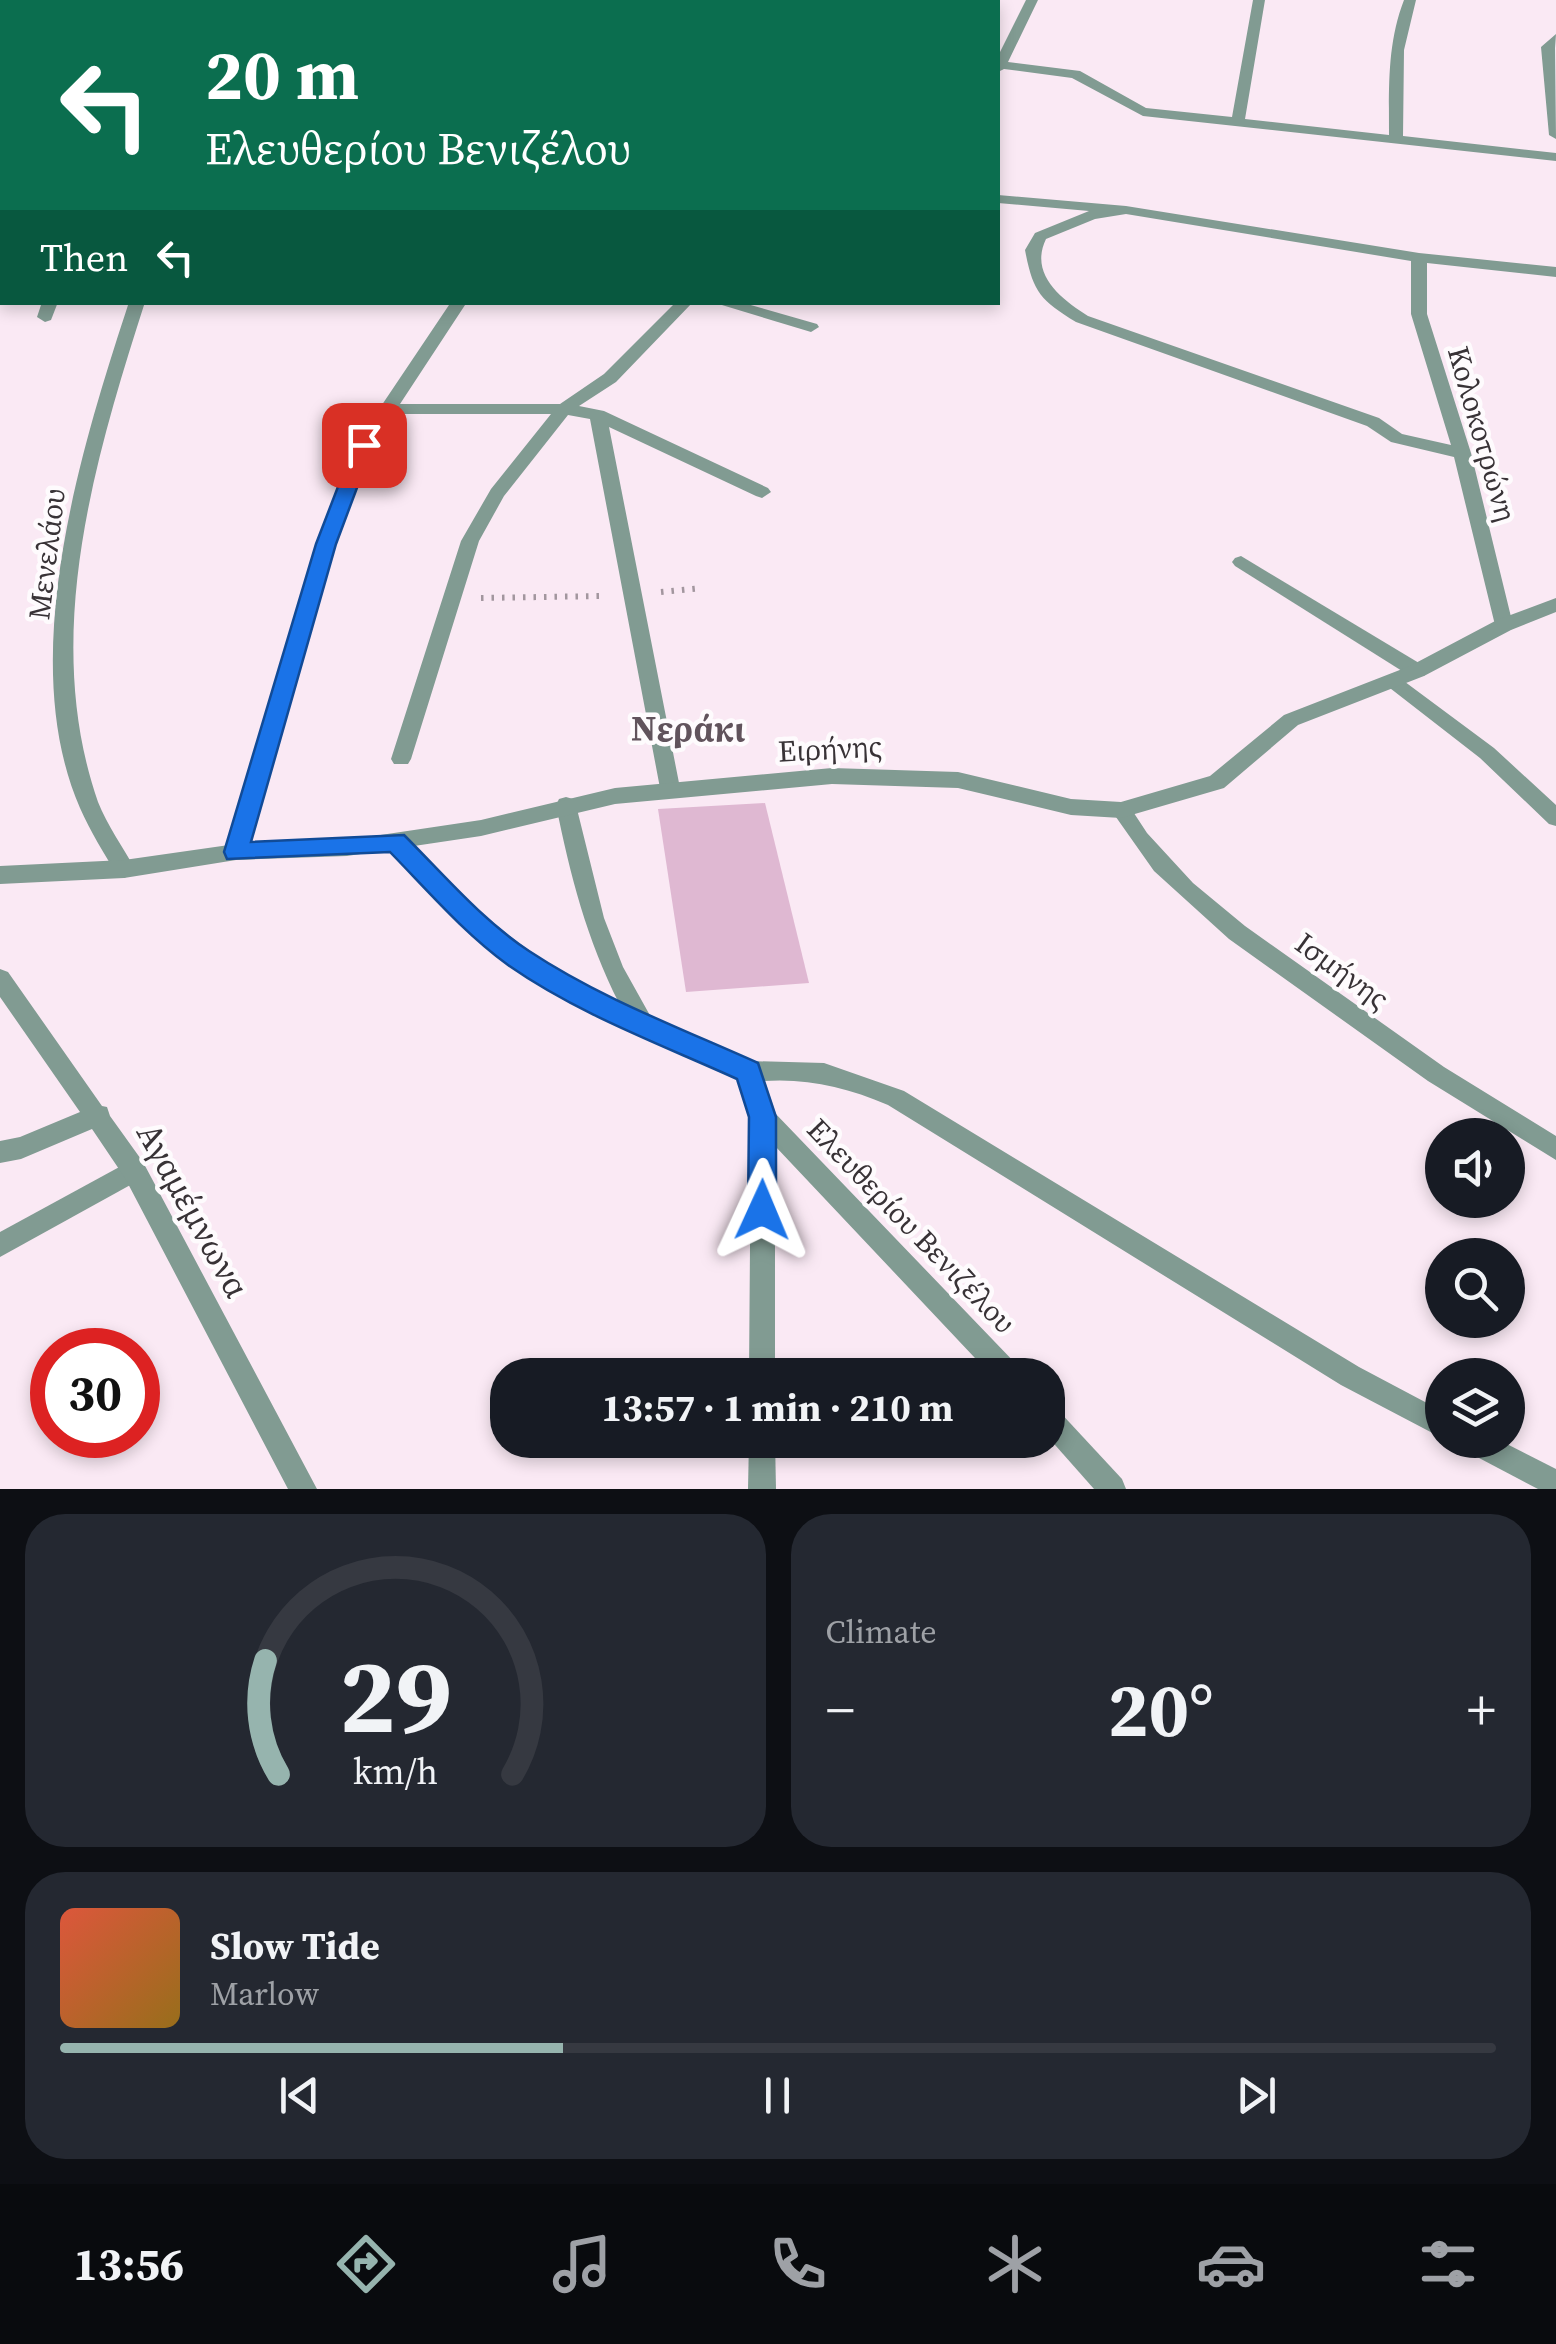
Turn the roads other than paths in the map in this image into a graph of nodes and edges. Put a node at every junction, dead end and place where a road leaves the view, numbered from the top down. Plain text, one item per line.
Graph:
1 (1032, 0) edge
2 (1259, 0) edge
3 (1410, 0) edge
4 (1556, 38) edge
5 (1000, 64) edge
6 (1000, 66) edge
7 (1238, 122) junction
8 (1556, 135) edge
9 (1396, 139) junction
10 (1556, 156) edge
11 (1000, 199) edge
12 (1126, 210) junction
13 (1419, 258) junction
14 (1556, 272) edge
15 (136, 305) edge
16 (457, 305) edge
17 (682, 305) edge
18 (730, 305) edge
19 (811, 328) dead end
20 (392, 409) junction
21 (564, 409) junction
22 (598, 415) junction
23 (1462, 453) junction
24 (762, 492) dead end
25 (1242, 562) dead end
26 (1556, 605) edge
27 (1504, 625) junction
28 (1416, 671) junction
29 (1393, 680) junction
30 (401, 758) dead end
31 (670, 788) junction
32 (566, 805) junction
33 (1121, 810) junction
34 (1556, 818) edge
35 (396, 842) junction
36 (236, 852) junction
37 (124, 868) junction
38 (0, 875) edge
39 (0, 979) edge
40 (644, 1026) junction
41 (748, 1071) junction
42 (99, 1115) junction
43 (763, 1117) junction
44 (1556, 1149) edge
45 (0, 1152) edge
46 (134, 1170) junction
47 (0, 1245) edge
48 (762, 1358) edge
49 (993, 1358) edge
50 (1425, 1416) edge
51 (1065, 1437) edge
52 (762, 1458) edge
53 (1506, 1458) edge
54 (1556, 1484) edge
55 (303, 1489) edge
56 (762, 1489) edge
57 (1112, 1489) edge

1 - 5 street
2 - 7 street
3 - 9 street
4 - 8 street
6 - 7 street
7 - 9 street
9 - 10 street
11 - 12 street
12 - 13 street
12 - 23 street
13 - 14 street
13 - 23 street, Κολοκοτρώνη
15 - 37 street, Μενελάου
16 - 20 street
17 - 21 street
18 - 19 street
20 - 21 street
20 - 36 street
21 - 22 street
21 - 30 street
22 - 24 street
22 - 31 street
23 - 27 street, Κολοκοτρώνη
25 - 28 street
26 - 27 street, Ειρήνης
27 - 28 street, Ειρήνης
28 - 29 street, Ειρήνης
29 - 33 street, Ειρήνης
29 - 34 street
31 - 32 street, Ειρήνης
31 - 33 street, Ειρήνης
32 - 35 street, Ειρήνης
32 - 40 street
33 - 44 street, Ισμήνης
35 - 36 street, Ειρήνης
35 - 40 street
36 - 37 street, Ειρήνης
37 - 38 street, Ειρήνης
39 - 42 street, Αγαμέμνωνα
40 - 41 street
41 - 43 street, Ελευθερίου Βενιζέλου
41 - 50 street
42 - 45 street
42 - 46 street, Αγαμέμνωνα
43 - 48 street
43 - 49 street, Ελευθερίου Βενιζέλου
46 - 47 street
46 - 55 street, Αγαμέμνωνα
51 - 57 street
52 - 56 street
53 - 54 street

